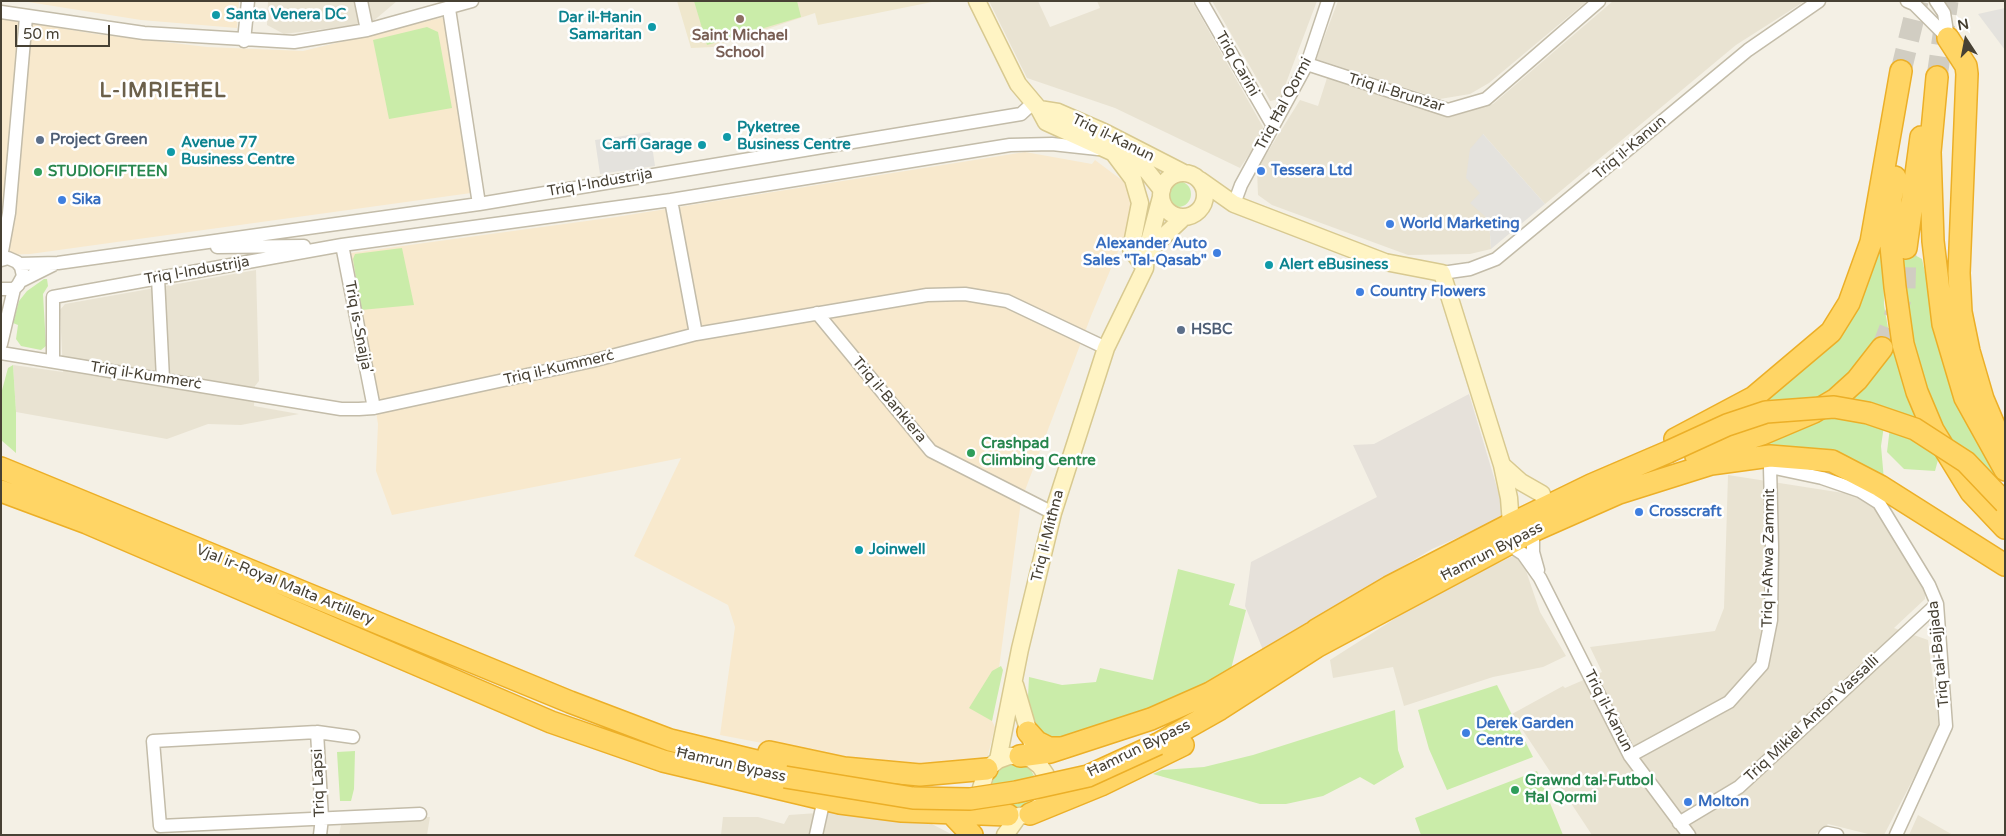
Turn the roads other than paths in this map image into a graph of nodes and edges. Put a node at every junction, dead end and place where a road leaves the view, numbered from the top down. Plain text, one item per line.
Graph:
1 (248, 1) edge
2 (361, 1) edge
3 (438, 1) edge
4 (472, 1) edge
5 (978, 1) edge
6 (1201, 1) edge
7 (1328, 1) edge
8 (1600, 1) edge
9 (1831, 1) edge
10 (1907, 1) edge
11 (1936, 1) edge
12 (1815, 4) edge
13 (449, 9) junction
14 (1, 12) edge
15 (429, 14) junction
16 (26, 17) junction
17 (367, 30) junction
18 (1948, 38) junction
19 (244, 41) junction
20 (1307, 64) junction
21 (1037, 106) junction
22 (1273, 126) junction
23 (1110, 152) junction
24 (1184, 173) junction
25 (1200, 180) junction
26 (1161, 194) junction
27 (671, 200) junction
28 (479, 204) junction
29 (1234, 204) junction
30 (1202, 208) junction
31 (9, 213) junction
32 (1184, 217) junction
33 (342, 245) junction
34 (160, 248) junction
35 (1906, 248) tunnel mouth
36 (1140, 256) junction
37 (1, 258) edge
38 (17, 262) junction
39 (58, 263) junction
40 (1442, 273) junction
41 (158, 278) junction
42 (12, 286) edge
43 (817, 313) junction
44 (696, 334) junction
45 (1, 344) edge
46 (1106, 348) junction
47 (1882, 348) tunnel mouth
48 (1, 353) edge
49 (52, 362) junction
50 (163, 379) junction
51 (374, 408) junction
52 (2005, 451) edge
53 (1502, 465) junction
54 (1770, 467) junction
55 (7, 468) edge
56 (2005, 470) edge
57 (1591, 485) junction
58 (1, 490) edge
59 (1619, 493) junction
60 (1542, 494) dead end
61 (2005, 503) edge
62 (1053, 513) junction
63 (1564, 516) junction
64 (2005, 528) edge
65 (1533, 531) junction
66 (1509, 534) junction
67 (2005, 565) edge
68 (1540, 578) junction
69 (1937, 604) junction
70 (1315, 639) junction
71 (1014, 682) junction
72 (570, 702) junction
73 (551, 722) junction
74 (317, 732) junction
75 (1028, 732) junction
76 (353, 737) dead end
77 (1063, 748) junction
78 (1028, 755) junction
79 (1630, 756) junction
80 (785, 772) junction
81 (989, 772) junction
82 (824, 799) junction
83 (981, 813) junction
84 (420, 814) dead end
85 (952, 814) junction
86 (322, 818) junction
87 (1015, 820) edge
88 (1680, 823) junction
89 (218, 829) edge
90 (320, 835) edge
91 (816, 835) edge
92 (972, 835) edge
93 (979, 835) edge
94 (1689, 835) edge
95 (1825, 835) edge
96 (1837, 835) edge
97 (1896, 835) edge

1 - 19 street
2 - 17 street
3 - 15 street
4 - 13 street
5 - 21 main road, Triq il-Kanun
6 - 22 street, Triq Carini
7 - 20 street, Triq Ħal Qormi
8 - 20 street, Triq il-Brunżar
9 - 12 street, Triq il-Kanun
10 - 18 street
11 - 18 street
12 - 40 street, Triq il-Kanun
13 - 15 street
13 - 28 street
14 - 16 street
15 - 17 street
16 - 19 street
16 - 31 street
17 - 19 street
18 - 52 highway
20 - 22 street, Triq Ħal Qormi
21 - 23 main road, Triq il-Kanun
21 - 24 main road, Triq il-Kanun
21 - 28 street, Triq l-Industrija
22 - 29 street, Triq Ħal Qormi
23 - 26 main road, Triq il-Kanun
23 - 27 street, Triq l-Industrija
23 - 36 main road
24 - 25 main road
24 - 26 main road
25 - 29 main road, Triq il-Kanun
25 - 30 main road
26 - 32 main road
26 - 36 main road, Triq il-Mitħna
27 - 33 street, Triq l-Industrija
27 - 44 street
28 - 34 street, Triq l-Industrija
29 - 30 main road, Triq il-Kanun
29 - 40 main road, Triq il-Kanun
30 - 32 main road
31 - 37 street
31 - 38 street
32 - 36 main road, Triq il-Mitħna
33 - 34 street, Triq l-Industrija
33 - 41 street, Triq l-Industrija
33 - 51 street, Triq is-Snajja'
34 - 39 street, Triq l-Industrija
35 - 56 highway
36 - 46 main road, Triq il-Mitħna
37 - 38 street, Triq l-Industrija
38 - 39 street, Triq l-Industrija
38 - 42 street
39 - 42 street, Triq l-Industrija
40 - 53 main road
41 - 49 street, Triq l-Industrija
41 - 50 street
42 - 45 street
43 - 44 street, Triq il-Kummerċ
43 - 46 street, Triq il-Kummerċ
43 - 62 street, Triq il-Bankiera
44 - 51 street, Triq il-Kummerċ
46 - 62 main road, Triq il-Mitħna
47 - 59 highway
48 - 49 street, Triq il-Kummerċ
49 - 50 street, Triq il-Kummerċ
50 - 51 street, Triq il-Kummerċ
53 - 60 main road
53 - 66 main road
54 - 63 highway
54 - 69 street, Triq tal-Bajjada
54 - 79 street, Triq l-Aħwa Zammit
55 - 72 highway, Vjal ir-Royal Malta Artillery
57 - 61 highway, bridge
57 - 64 highway
57 - 66 highway, Ħamrun Bypass
58 - 73 highway, Vjal ir-Royal Malta Artillery
59 - 63 highway, Ħamrun Bypass
59 - 67 highway
62 - 71 main road, Triq il-Mitħna
63 - 65 highway, Ħamrun Bypass
65 - 66 highway, Ħamrun Bypass
65 - 68 street, Triq il-Kanun
66 - 68 street, Triq il-Kanun
66 - 70 highway, Ħamrun Bypass
68 - 79 street, Triq il-Kanun
69 - 88 street, Triq Mikiel Anton Vassalli
69 - 97 street, Triq tal-Bajjada
70 - 77 highway
70 - 80 highway, Ħamrun Bypass
70 - 87 highway
71 - 75 main road, Triq il-Mitħna
71 - 81 main road, Triq il-Mitħna
72 - 80 highway, Ħamrun Bypass
72 - 81 highway
73 - 80 highway, Ħamrun Bypass
73 - 82 highway
74 - 76 street
74 - 86 street, Triq Lapsi
74 - 89 street
75 - 77 highway
75 - 78 main road, Triq il-Mitħna
77 - 78 highway
78 - 81 main road
78 - 87 main road, Triq il-Mitħna
79 - 88 street, Triq il-Kanun
81 - 83 main road, Triq il-Mitħna
81 - 87 main road
82 - 85 highway
82 - 91 street
83 - 85 highway
83 - 87 highway
83 - 93 main road, Triq il-Mitħna
84 - 86 street
85 - 92 highway
86 - 89 street
86 - 90 street, Triq Lapsi
88 - 94 street, Triq il-Kanun
95 - 96 street

